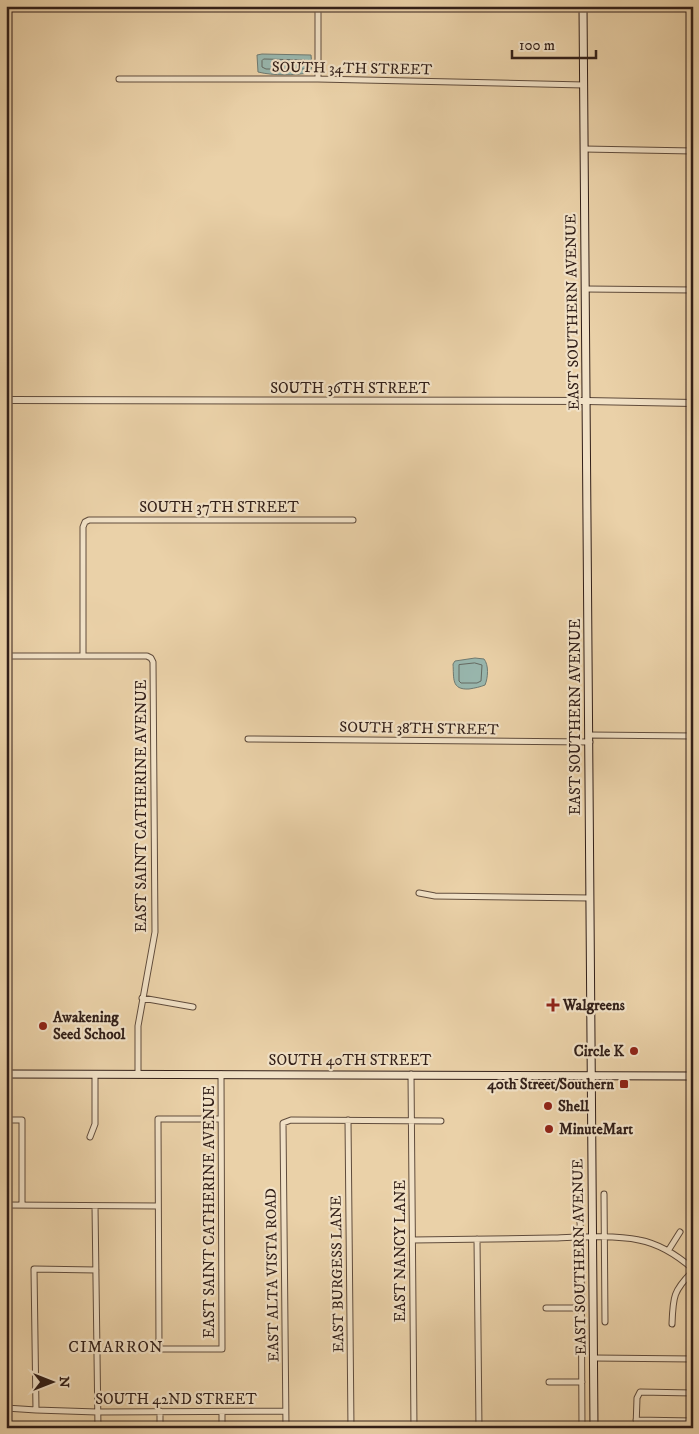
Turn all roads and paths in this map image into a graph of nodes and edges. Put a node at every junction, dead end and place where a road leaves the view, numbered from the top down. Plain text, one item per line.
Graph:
1 (318, 6) edge
2 (583, 6) edge
3 (119, 79) dead end
4 (318, 79) junction
5 (584, 86) junction
6 (584, 149) junction
7 (693, 151) edge
8 (586, 289) junction
9 (693, 290) edge
10 (6, 400) edge
11 (586, 401) junction
12 (693, 403) edge
13 (353, 520) dead end
14 (6, 656) edge
15 (83, 656) junction
16 (693, 736) edge
17 (248, 739) dead end
18 (589, 739) junction
19 (419, 893) dead end
20 (590, 898) junction
21 (142, 998) junction
22 (193, 1007) dead end
23 (6, 1074) edge
24 (94, 1074) junction
25 (138, 1074) junction
26 (221, 1074) junction
27 (411, 1074) junction
28 (591, 1074) junction
29 (693, 1076) edge
30 (221, 1119) junction
31 (6, 1120) edge
32 (348, 1120) junction
33 (412, 1121) junction
34 (441, 1121) dead end
35 (90, 1137) dead end
36 (604, 1194) dead end
37 (6, 1205) edge
38 (22, 1205) junction
39 (95, 1206) junction
40 (158, 1206) junction
41 (579, 1208) dead end
42 (680, 1232) dead end
43 (581, 1237) junction
44 (592, 1238) junction
45 (604, 1238) junction
46 (477, 1239) junction
47 (413, 1240) junction
48 (668, 1250) junction
49 (96, 1270) junction
50 (693, 1270) edge
51 (546, 1308) dead end
52 (581, 1308) junction
53 (605, 1322) dead end
54 (672, 1324) dead end
55 (594, 1358) junction
56 (693, 1358) edge
57 (549, 1382) dead end
58 (582, 1382) junction
59 (693, 1393) edge
60 (6, 1408) edge
61 (36, 1410) junction
62 (160, 1411) junction
63 (286, 1411) junction
64 (97, 1412) junction
65 (222, 1412) junction
66 (636, 1420) junction
67 (693, 1422) edge
68 (98, 1428) edge
69 (160, 1428) edge
70 (222, 1428) edge
71 (286, 1428) edge
72 (351, 1428) edge
73 (414, 1428) edge
74 (479, 1428) edge
75 (582, 1428) edge
76 (594, 1428) edge
77 (636, 1428) edge

1 - 4 street
2 - 5 main road, EAST SOUTHERN AVENUE
3 - 4 street, SOUTH 34TH STREET
4 - 5 street, SOUTH 34TH STREET
5 - 6 main road, EAST SOUTHERN AVENUE
6 - 7 street
6 - 8 main road, EAST SOUTHERN AVENUE
8 - 9 street
8 - 11 main road, EAST SOUTHERN AVENUE
10 - 11 street, SOUTH 36TH STREET
11 - 12 street, SOUTH 36TH STREET
11 - 18 main road, EAST SOUTHERN AVENUE
13 - 15 street, SOUTH 37TH STREET
14 - 15 street
15 - 21 street, EAST SAINT CATHERINE AVENUE
16 - 18 street, SOUTH 38TH STREET
17 - 18 street, SOUTH 38TH STREET
18 - 20 main road, EAST SOUTHERN AVENUE
19 - 20 street
20 - 28 main road, EAST SOUTHERN AVENUE
21 - 22 street
21 - 25 street, EAST SAINT CATHERINE AVENUE
23 - 24 main road, SOUTH 40TH STREET
24 - 25 main road, SOUTH 40TH STREET
24 - 35 street
25 - 26 main road, SOUTH 40TH STREET
26 - 27 main road, SOUTH 40TH STREET
26 - 30 street, EAST SAINT CATHERINE AVENUE
27 - 28 main road, SOUTH 40TH STREET
27 - 33 street, EAST NANCY LANE
28 - 29 main road, SOUTH 40TH STREET
28 - 44 main road, EAST SOUTHERN AVENUE
30 - 40 street
30 - 40 street, EAST SAINT CATHERINE AVENUE
31 - 38 street
32 - 33 street
32 - 63 street, EAST ALTA VISTA ROAD
32 - 72 street, EAST BURGESS LANE
33 - 34 street
33 - 47 street, EAST NANCY LANE
36 - 45 street, EAST SOUTHERN AVENUE
37 - 38 street
38 - 39 street
39 - 40 street
39 - 49 street
41 - 43 street, EAST SOUTHERN AVENUE
42 - 48 street
43 - 44 street
43 - 46 street
43 - 52 street, EAST SOUTHERN AVENUE
44 - 45 street
44 - 55 main road, EAST SOUTHERN AVENUE
45 - 48 street
45 - 53 street, EAST SOUTHERN AVENUE
46 - 47 street
46 - 74 street
47 - 73 street, EAST NANCY LANE
48 - 50 street
49 - 61 street
49 - 64 street
50 - 54 street
51 - 52 street
52 - 58 street, EAST SOUTHERN AVENUE
55 - 56 street
55 - 76 main road, EAST SOUTHERN AVENUE
57 - 58 street
58 - 75 street, EAST SOUTHERN AVENUE
59 - 66 street
60 - 61 street, SOUTH 42ND STREET
61 - 64 street, SOUTH 42ND STREET
62 - 64 street, SOUTH 42ND STREET
62 - 65 street, SOUTH 42ND STREET
62 - 69 street
63 - 65 street, SOUTH 42ND STREET
63 - 71 street, EAST ALTA VISTA ROAD
64 - 68 street
65 - 70 street
66 - 67 street
66 - 77 street

